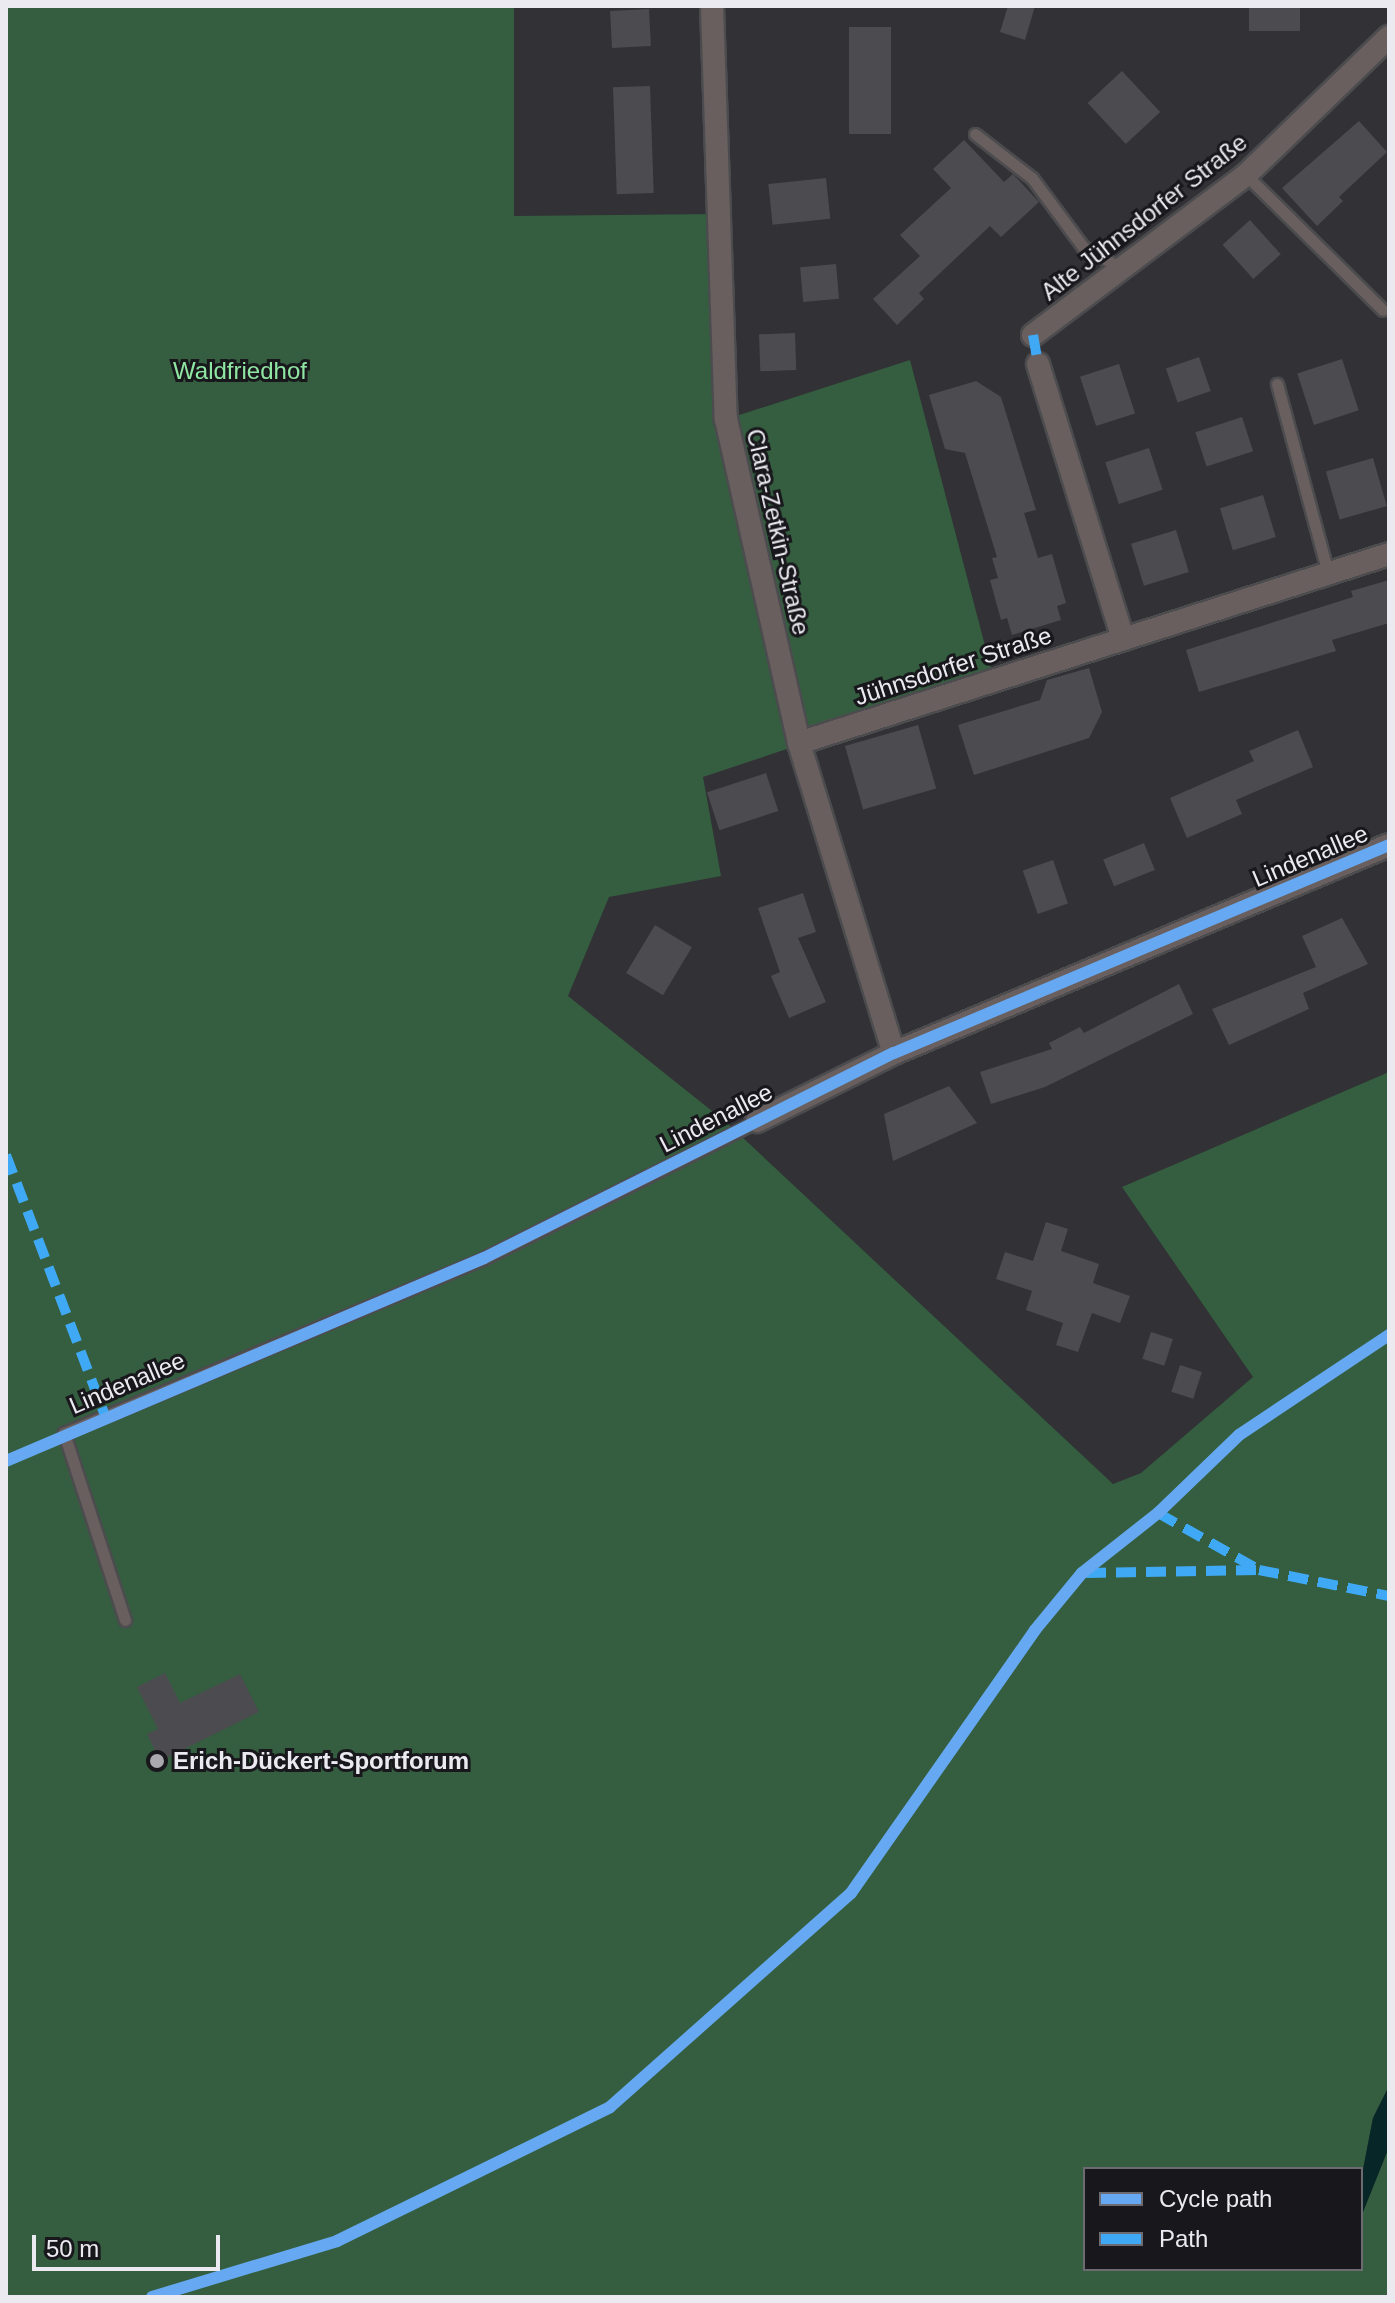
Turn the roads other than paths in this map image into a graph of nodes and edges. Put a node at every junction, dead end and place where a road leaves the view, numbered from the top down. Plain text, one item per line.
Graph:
1 (712, 6) edge
2 (1389, 37) edge
3 (975, 134) dead end
4 (1246, 175) junction
5 (1121, 269) junction
6 (1383, 310) dead end
7 (1033, 335) dead end
8 (1038, 364) dead end
9 (1277, 384) dead end
10 (1389, 554) edge
11 (1328, 573) junction
12 (1123, 639) junction
13 (799, 743) junction
14 (1389, 845) edge
15 (894, 1053) junction
16 (757, 1121) joint
17 (125, 1620) dead end

1 - 13 street, Clara-Zetkin-Straße
2 - 4 street, Alte Jühnsdorfer Straße
3 - 5 lane
4 - 5 street, Alte Jühnsdorfer Straße
4 - 6 lane
5 - 7 street, Alte Jühnsdorfer Straße
8 - 12 street
9 - 11 lane
10 - 11 street, Jühnsdorfer Straße
11 - 12 street, Jühnsdorfer Straße
12 - 13 street, Jühnsdorfer Straße
13 - 15 street, Clara-Zetkin-Straße
14 - 15 street, Lindenallee
15 - 16 street, Lindenallee
16 - 17 lane, Lindenallee

